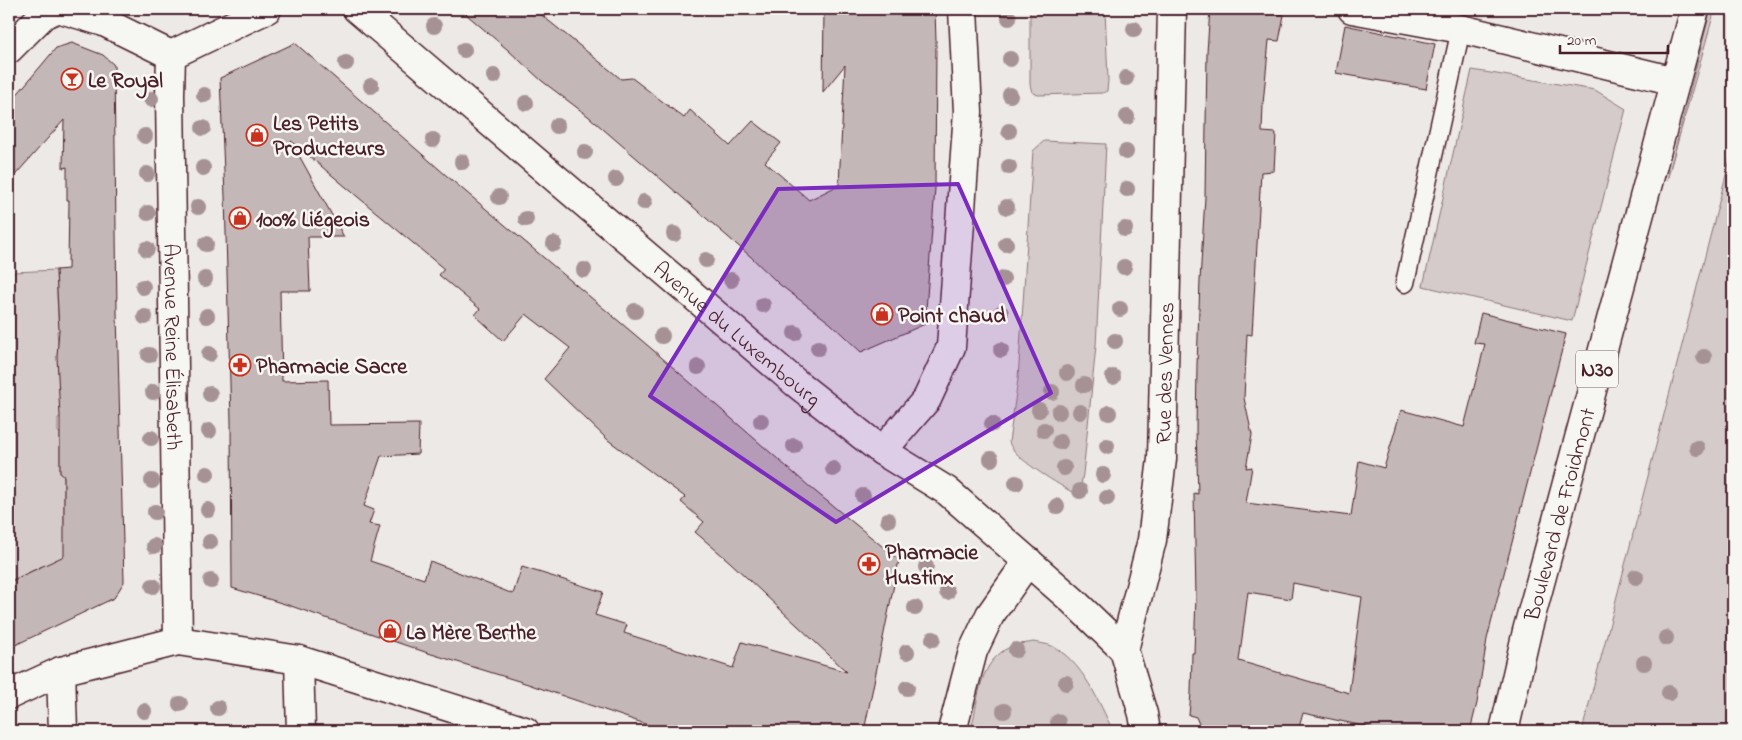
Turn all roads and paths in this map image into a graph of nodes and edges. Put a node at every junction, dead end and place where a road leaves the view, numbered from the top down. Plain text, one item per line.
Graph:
1 (267, 9) edge
2 (357, 9) edge
3 (963, 9) edge
4 (1172, 9) edge
5 (1352, 9) edge
6 (1695, 9) edge
7 (53, 11) edge
8 (1461, 29) junction
9 (9, 49) edge
10 (171, 55) junction
11 (1675, 80) junction
12 (1405, 283) dead end
13 (882, 451) junction
14 (1028, 561) junction
15 (178, 641) junction
16 (1124, 650) junction
17 (299, 660) junction
18 (61, 671) junction
19 (9, 696) edge
20 (63, 731) edge
21 (301, 731) edge
22 (525, 731) edge
23 (952, 731) edge
24 (1146, 731) edge
25 (1504, 731) edge

1 - 10 street
2 - 13 street, Avenue du Luxembourg
3 - 13 street
4 - 16 street, Rue des Vennes
5 - 8 street
6 - 11 street, Boulevard de Froidmont / N30
7 - 9 street
7 - 10 street
8 - 11 street
8 - 12 lane
10 - 15 street, Avenue Reine Élisabeth
11 - 25 street, Boulevard de Froidmont / N30
13 - 14 street, Avenue du Luxembourg
14 - 16 street, Avenue du Luxembourg
14 - 23 street
15 - 17 street
15 - 18 street
16 - 24 street
17 - 21 street
17 - 22 street
18 - 19 street
18 - 20 street

